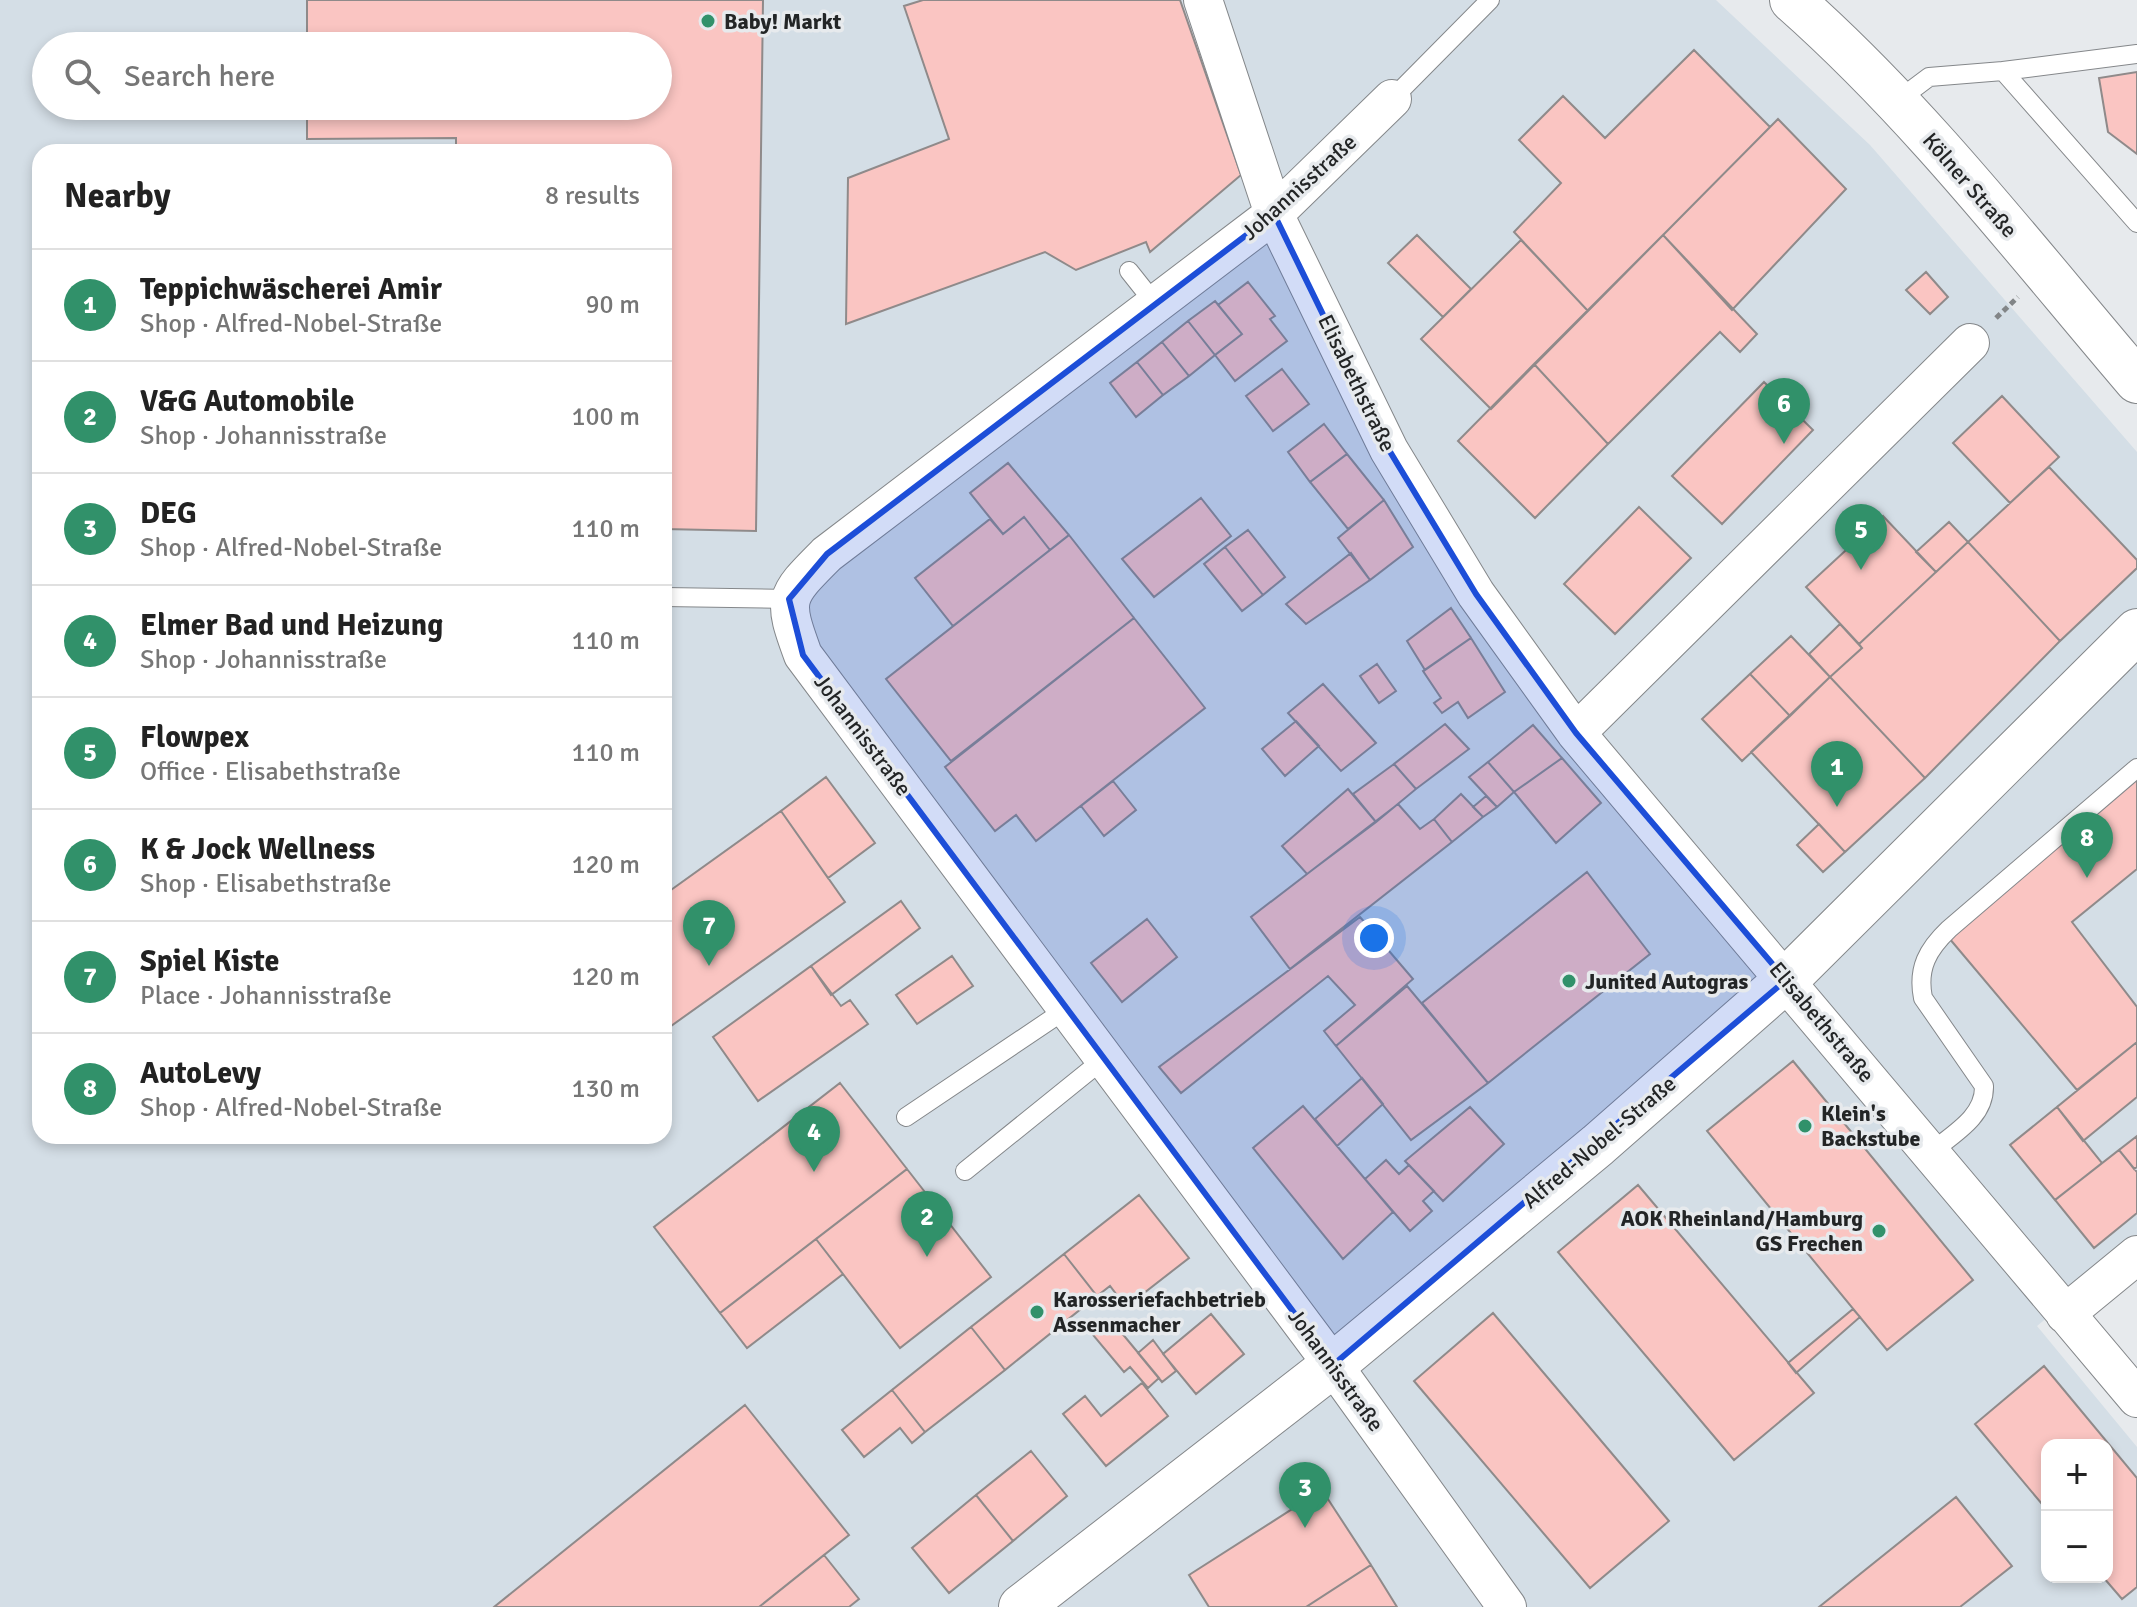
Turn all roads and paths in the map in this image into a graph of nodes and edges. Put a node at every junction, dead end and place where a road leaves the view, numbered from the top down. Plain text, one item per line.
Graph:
1 (1203, 0) edge
2 (1490, 0) edge
3 (1792, 0) edge
4 (2137, 54) edge
5 (2003, 71) junction
6 (1392, 99) joint
7 (1897, 101) junction
8 (1274, 214) junction
9 (2137, 223) edge
10 (1129, 271) dead end
11 (2044, 272) junction
12 (1156, 305) junction
13 (1970, 343) joint
14 (2137, 381) edge
15 (672, 597) edge
16 (789, 599) junction
17 (2137, 631) edge
18 (1576, 733) junction
19 (2137, 768) edge
20 (1786, 980) junction
21 (1068, 1008) junction
22 (1105, 1058) junction
23 (906, 1117) dead end
24 (1930, 1153) junction
25 (965, 1171) dead end
26 (2137, 1255) edge
27 (2065, 1314) junction
28 (1333, 1365) junction
29 (2137, 1398) edge
30 (1021, 1607) edge
31 (1507, 1607) edge

1 - 8 street, Elisabethstraße
2 - 6 lane, Johannisstraße
3 - 7 street, Kölner Straße
4 - 5 lane
5 - 7 lane
5 - 9 lane
6 - 8 street, Johannisstraße
7 - 11 street, Kölner Straße
8 - 12 street, Johannisstraße
8 - 18 street, Elisabethstraße
10 - 12 lane
11 - 13 path
11 - 14 street, Kölner Straße
12 - 16 street, Johannisstraße
13 - 18 street
15 - 16 lane
16 - 21 street, Johannisstraße
17 - 20 street, Alfred-Nobel-Straße
18 - 20 street, Elisabethstraße
19 - 24 lane
20 - 24 street, Elisabethstraße
20 - 28 street, Alfred-Nobel-Straße
21 - 22 street, Johannisstraße
21 - 23 lane
22 - 25 lane
22 - 28 street, Johannisstraße
24 - 27 street, Elisabethstraße
26 - 27 street
27 - 29 street, Elisabethstraße
28 - 30 street, Alfred-Nobel-Straße
28 - 31 street, Johannisstraße

